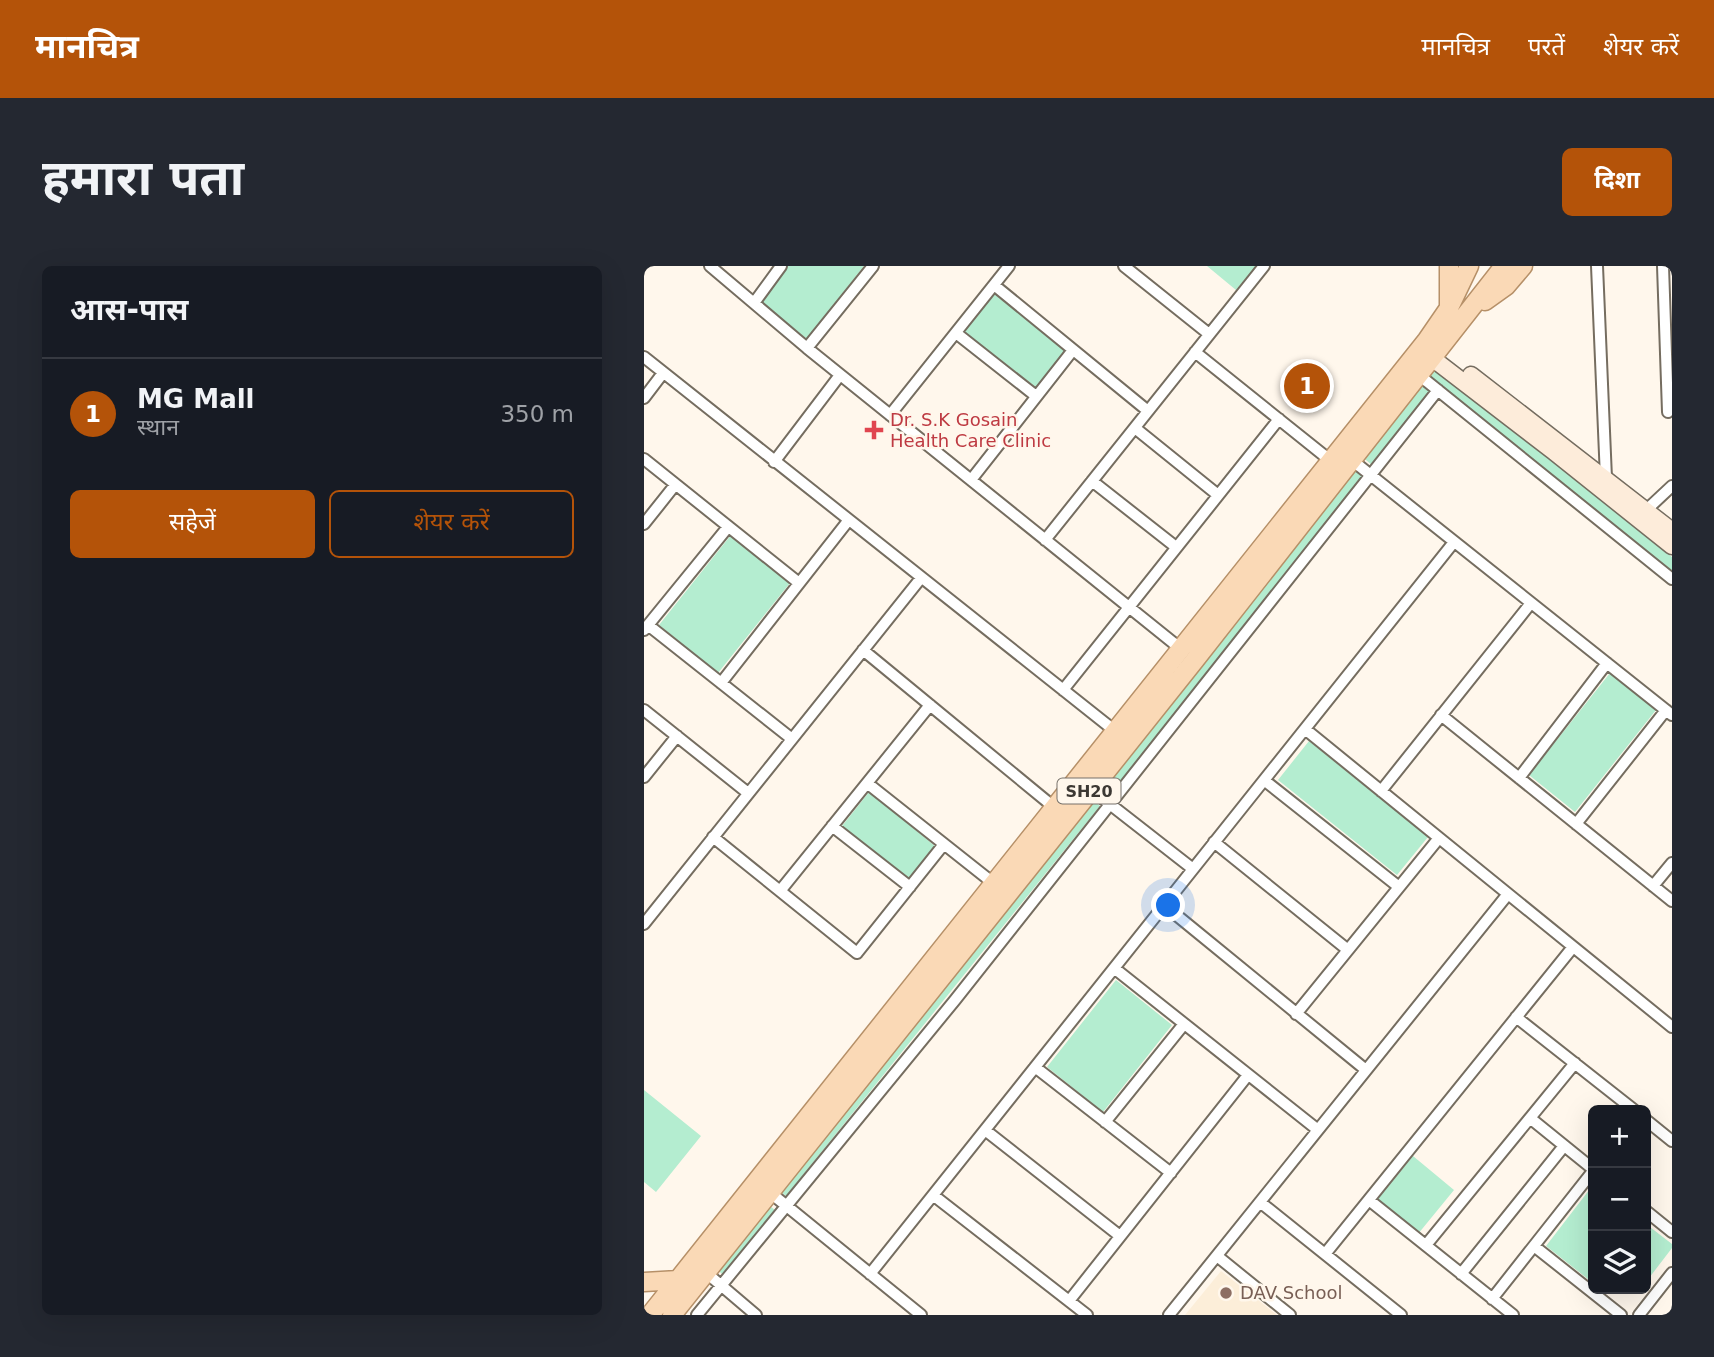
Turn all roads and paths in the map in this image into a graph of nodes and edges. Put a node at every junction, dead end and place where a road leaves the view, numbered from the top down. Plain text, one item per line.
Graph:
1 (710, 266) edge
2 (781, 266) edge
3 (873, 266) edge
4 (1009, 266) edge
5 (1124, 266) edge
6 (1264, 266) edge
7 (1449, 266) edge
8 (1469, 266) edge
9 (1504, 266) edge
10 (1523, 266) edge
11 (1597, 266) edge
12 (1662, 266) edge
13 (994, 285) junction
14 (1668, 293) edge
15 (754, 303) junction
16 (1449, 308) junction
17 (1471, 308) junction
18 (956, 332) junction
19 (1209, 334) junction
20 (807, 348) junction
21 (1073, 349) junction
22 (1195, 352) junction
23 (1435, 354) junction
24 (644, 357) edge
25 (663, 373) junction
26 (1419, 374) junction
27 (840, 375) junction
28 (1438, 390) junction
29 (1036, 396) junction
30 (644, 398) edge
31 (1148, 411) junction
32 (1668, 412) dead end
33 (890, 415) junction
34 (1279, 419) junction
35 (1135, 428) junction
36 (1340, 457) junction
37 (644, 459) edge
38 (774, 462) junction
39 (1371, 475) junction
40 (1606, 478) junction
41 (971, 480) junction
42 (1092, 481) junction
43 (676, 485) junction
44 (1669, 494) edge
45 (1218, 495) junction
46 (1642, 515) junction
47 (848, 521) junction
48 (644, 524) edge
49 (729, 527) junction
50 (1672, 531) edge
51 (1045, 540) junction
52 (1454, 542) junction
53 (1672, 546) edge
54 (1176, 547) junction
55 (920, 578) junction
56 (1672, 579) edge
57 (799, 583) junction
58 (1531, 603) junction
59 (1129, 607) junction
60 (646, 628) edge
61 (1181, 649) junction
62 (863, 650) junction
63 (1607, 663) junction
64 (721, 683) junction
65 (1063, 690) junction
66 (930, 705) junction
67 (644, 710) edge
68 (1669, 712) edge
69 (1441, 715) junction
70 (1305, 729) junction
71 (1115, 732) junction
72 (677, 736) junction
73 (792, 739) junction
74 (644, 777) edge
75 (1518, 778) junction
76 (1264, 780) junction
77 (867, 783) junction
78 (1084, 784) junction
79 (1381, 791) junction
80 (748, 793) junction
81 (1108, 803) junction
82 (1055, 808) junction
83 (1576, 824) junction
84 (832, 826) junction
85 (713, 837) junction
86 (1439, 838) junction
87 (1214, 842) junction
88 (944, 844) junction
89 (1672, 863) edge
90 (1193, 869) junction
91 (1653, 886) junction
92 (910, 887) junction
93 (1399, 887) junction
94 (1001, 889) junction
95 (780, 891) junction
96 (1508, 894) junction
97 (1672, 901) edge
98 (1164, 905) junction
99 (644, 924) edge
100 (1573, 947) junction
101 (1348, 950) junction
102 (1114, 968) junction
103 (1296, 1013) junction
104 (1516, 1017) junction
105 (1184, 1024) junction
106 (1672, 1027) edge
107 (1575, 1063) junction
108 (1035, 1067) junction
109 (1366, 1070) junction
110 (1248, 1075) junction
111 (1628, 1105) edge
112 (1530, 1118) junction
113 (1105, 1122) junction
114 (1651, 1124) edge
115 (985, 1130) junction
116 (1318, 1130) junction
117 (1672, 1141) edge
118 (1564, 1146) junction
119 (1591, 1168) edge
120 (1171, 1173) junction
121 (1588, 1177) edge
122 (763, 1187) junction
123 (933, 1195) junction
124 (1369, 1200) junction
125 (1260, 1202) junction
126 (785, 1205) junction
127 (1651, 1215) edge
128 (1672, 1232) edge
129 (1121, 1236) junction
130 (1426, 1245) junction
131 (1534, 1247) junction
132 (1325, 1254) junction
133 (1217, 1256) junction
134 (699, 1267) junction
135 (1672, 1273) edge
136 (870, 1274) junction
137 (1461, 1274) junction
138 (678, 1280) junction
139 (644, 1282) edge
140 (720, 1286) junction
141 (1492, 1299) junction
142 (1069, 1301) junction
143 (652, 1311) edge
144 (672, 1315) edge
145 (697, 1315) edge
146 (757, 1315) edge
147 (921, 1315) edge
148 (1087, 1315) edge
149 (1169, 1315) edge
150 (1290, 1315) edge
151 (1401, 1315) edge
152 (1513, 1315) edge
153 (1621, 1315) edge
154 (1639, 1315) edge

1 - 15 street
2 - 15 street
3 - 20 street
4 - 13 street
5 - 19 street
6 - 19 street
7 - 16 main road
8 - 16 main road, SH20
9 - 17 main road, SH20
10 - 17 main road, SH20
11 - 40 street
12 - 14 street
13 - 18 street
13 - 21 street
14 - 32 street
15 - 20 street
16 - 36 main road, SH20
17 - 23 main road, SH20
18 - 29 street
18 - 33 street
19 - 22 street
20 - 27 street
21 - 29 street
21 - 31 street
22 - 31 street
22 - 34 street
23 - 26 main road, SH20
23 - 40 street
23 - 46 street
24 - 25 street
25 - 30 street
25 - 38 street
26 - 28 street
26 - 36 main road, SH20
27 - 33 street
27 - 38 street
28 - 39 street
28 - 56 street
29 - 41 street
31 - 35 street
33 - 41 street
34 - 36 street
34 - 45 street
35 - 42 street
35 - 45 street
36 - 39 street
36 - 61 main road, SH20
36 - 78 main road, SH20
37 - 43 street
38 - 47 street
39 - 52 street
39 - 81 street
40 - 46 street
41 - 51 street
42 - 51 street
42 - 54 street
43 - 48 street
43 - 49 street
44 - 46 street
45 - 54 street
46 - 50 street
46 - 53 street
47 - 55 street
47 - 57 street
49 - 57 street
49 - 60 street
51 - 59 street
52 - 58 street
52 - 70 street
54 - 59 street
55 - 62 street
55 - 65 street
57 - 64 street
58 - 63 street
58 - 69 street
59 - 61 street
59 - 65 street
60 - 64 street
61 - 71 main road, SH20
62 - 66 street
62 - 73 street
63 - 68 street
63 - 75 street
64 - 73 street
65 - 71 street
66 - 77 street
66 - 82 street
67 - 72 street
68 - 83 street
69 - 75 street
69 - 79 street
70 - 76 street
70 - 79 street
71 - 78 main road, SH20
72 - 74 street
72 - 80 street
73 - 80 street
75 - 83 street
76 - 87 street
76 - 93 street
77 - 84 street
77 - 88 street
78 - 81 street
78 - 82 main road, SH20
78 - 94 main road, SH20
79 - 86 street
80 - 85 street
81 - 90 street
81 - 126 street
82 - 94 main road, SH20
83 - 91 street
84 - 92 street
84 - 95 street
85 - 95 street
85 - 99 street
86 - 93 street
86 - 96 street
87 - 90 street
87 - 101 street
88 - 92 street
88 - 94 street
89 - 91 street
90 - 98 street
91 - 97 street
92 - 95 street
93 - 101 street
94 - 122 main road, SH20
96 - 100 street
96 - 109 street
98 - 102 street
98 - 103 street
100 - 104 street
100 - 106 street
101 - 103 street
102 - 105 street
102 - 108 street
103 - 109 street
104 - 107 street
104 - 124 street
105 - 110 street
105 - 113 street
107 - 111 street
107 - 112 street
108 - 113 street
108 - 115 street
109 - 116 street
110 - 116 street
110 - 120 street
112 - 118 street
112 - 130 street
113 - 120 street
114 - 117 street
115 - 123 street
115 - 129 street
116 - 125 street
118 - 119 street
118 - 137 street
120 - 129 street
121 - 131 street
122 - 126 street
122 - 134 main road, SH20
123 - 136 street
123 - 142 street
124 - 130 street
124 - 132 street
125 - 132 street
125 - 133 street
126 - 136 street
126 - 140 street
127 - 128 street
129 - 142 street
130 - 137 street
131 - 141 street
131 - 153 street
132 - 151 street
133 - 149 street
133 - 150 street
134 - 138 main road, SH20
134 - 140 street
134 - 144 main road, SH20
135 - 154 street
136 - 147 street
137 - 141 street
138 - 139 main road
138 - 143 main road, SH20
140 - 145 street
140 - 146 street
141 - 152 street
142 - 148 street

